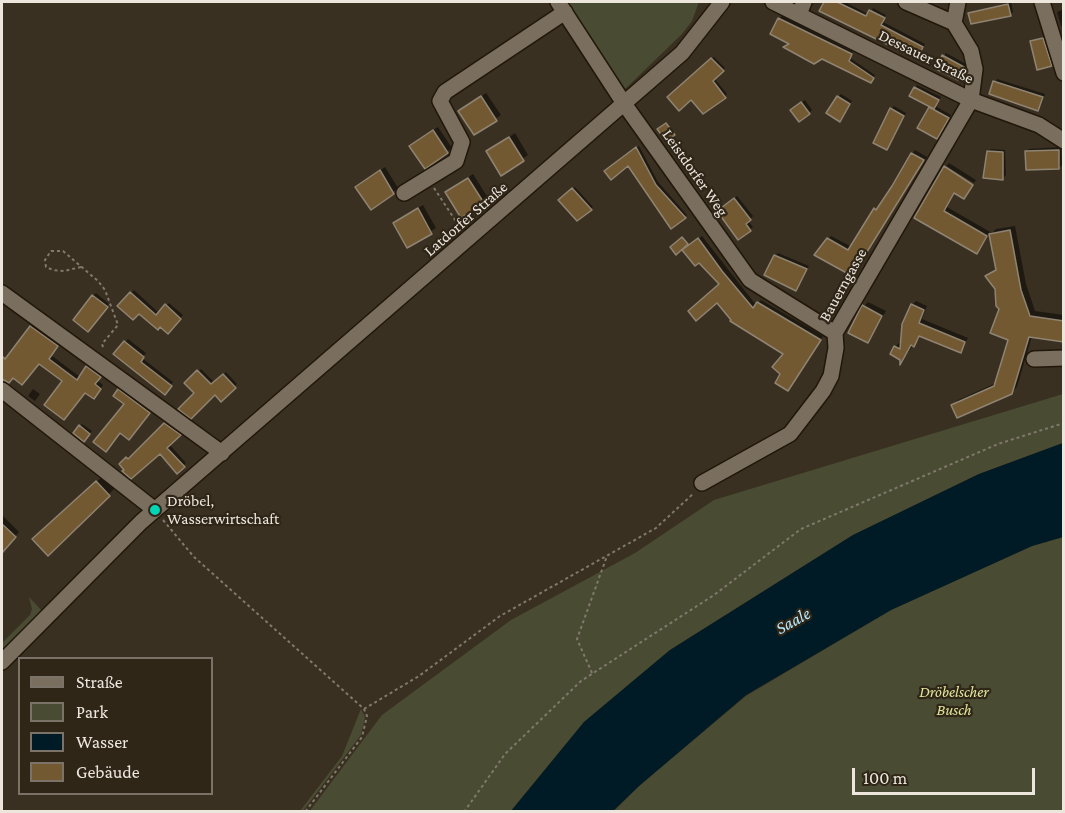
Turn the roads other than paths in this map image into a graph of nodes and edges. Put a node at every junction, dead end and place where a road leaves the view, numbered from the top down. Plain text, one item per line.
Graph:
1 (722, 2) edge
2 (773, 2) edge
3 (906, 2) edge
4 (958, 2) edge
5 (1042, 2) edge
6 (562, 7) edge
7 (801, 8) edge
8 (954, 23) junction
9 (1064, 73) edge
10 (971, 100) junction
11 (625, 105) junction
12 (1064, 141) edge
13 (404, 194) dead end
14 (2, 293) edge
15 (835, 333) junction
16 (1064, 358) edge
17 (1034, 359) dead end
18 (2, 390) edge
19 (222, 453) junction
20 (702, 483) road end
21 (155, 510) junction
22 (2, 662) edge

1 - 11 street, Latdorfer Straße
2 - 7 street, Dessauer Straße
3 - 8 street
4 - 8 street
5 - 9 street
6 - 11 street, Leistdorfer Weg
6 - 13 street
7 - 10 street, Dessauer Straße
8 - 10 street
10 - 12 street, Dessauer Straße
10 - 15 street, Bauerngasse
11 - 15 street, Leistdorfer Weg
11 - 19 street, Latdorfer Straße
14 - 19 street
15 - 20 street, Bauerngasse
16 - 17 street
18 - 21 street
19 - 21 street, Latdorfer Straße
21 - 22 street, Latdorfer Straße

